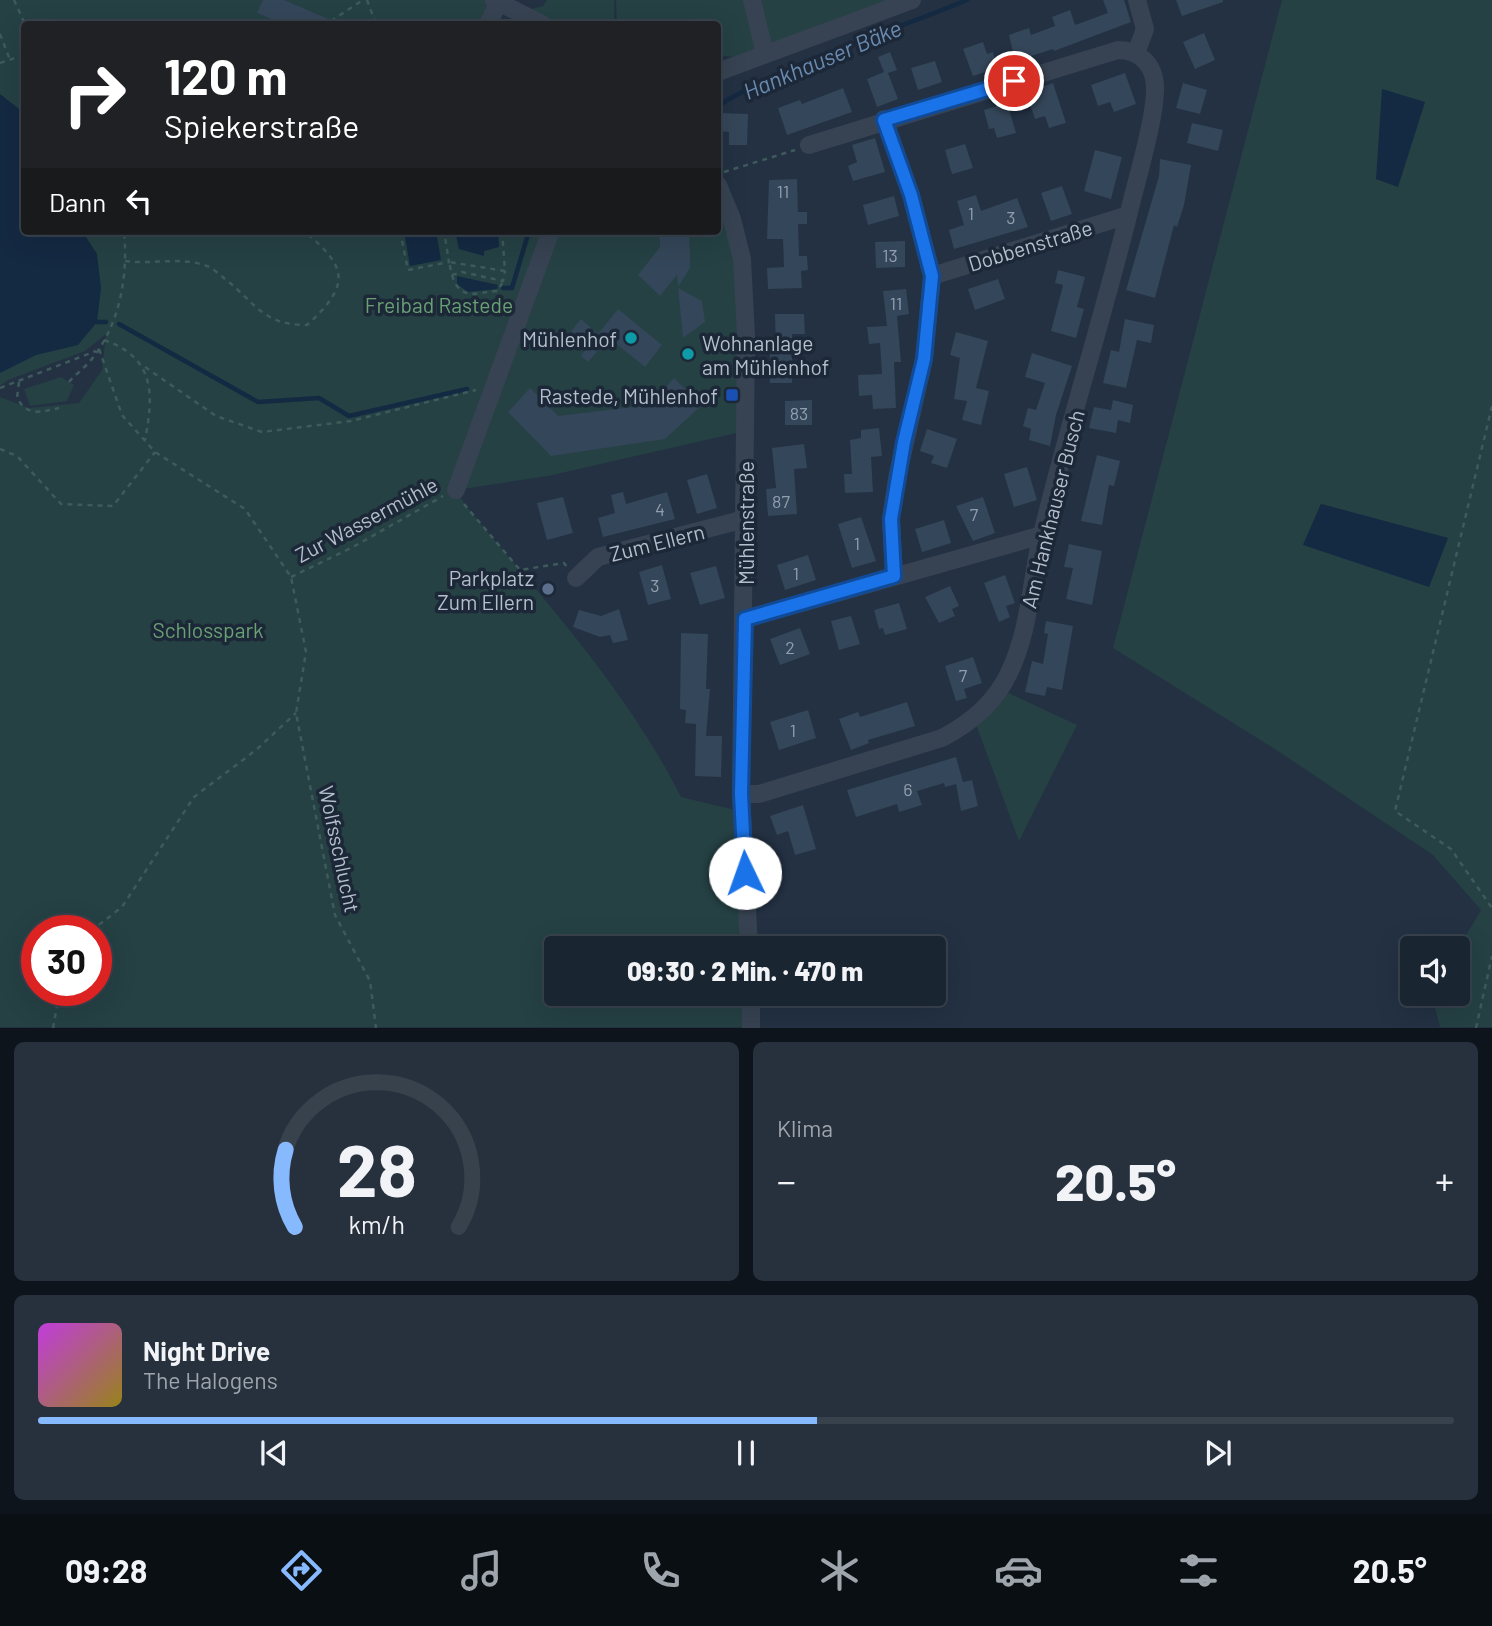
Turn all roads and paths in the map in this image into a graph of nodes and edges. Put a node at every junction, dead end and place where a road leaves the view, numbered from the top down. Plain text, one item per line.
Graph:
1 (14, 0) edge
2 (365, 0) edge
3 (752, 0) edge
4 (912, 0) edge
5 (1137, 0) edge
6 (496, 1) edge
7 (24, 21) edge
8 (331, 21) dead end
9 (375, 21) edge
10 (489, 21) edge
11 (536, 21) edge
12 (0, 33) edge
13 (1136, 53) junction
14 (765, 54) junction
15 (21, 56) edge
16 (10, 60) junction
17 (0, 63) edge
18 (721, 71) edge
19 (884, 120) junction
20 (809, 145) joint
21 (721, 173) edge
22 (721, 192) edge
23 (1128, 215) junction
24 (124, 235) edge
25 (309, 235) edge
26 (401, 235) edge
27 (444, 235) edge
28 (502, 235) edge
29 (547, 235) edge
30 (125, 261) junction
31 (449, 262) junction
32 (505, 271) junction
33 (452, 275) junction
34 (932, 276) junction
35 (503, 282) junction
36 (104, 340) junction
37 (99, 349) junction
38 (145, 367) junction
39 (497, 379) junction
40 (20, 380) junction
41 (69, 382) dead end
42 (0, 388) edge
43 (1492, 406) edge
44 (59, 408) dead end
45 (145, 440) junction
46 (0, 449) edge
47 (155, 452) junction
48 (456, 490) junction
49 (745, 519) junction
50 (1042, 535) junction
51 (894, 576) junction
52 (290, 577) junction
53 (576, 578) joint
54 (745, 619) junction
55 (296, 713) junction
56 (741, 794) junction
57 (1492, 908) edge
58 (112, 915) edge
59 (748, 936) edge
60 (1492, 956) edge
61 (57, 1006) edge
62 (751, 1006) edge
63 (53, 1027) edge
64 (376, 1027) edge
65 (751, 1027) edge
66 (1476, 1027) edge

1 - 7 path
2 - 8 path
2 - 9 path
3 - 14 street
4 - 14 street
5 - 13 street
6 - 10 street
6 - 11 street
12 - 16 path
13 - 19 street
13 - 23 street, Am Hankhauser Busch
14 - 18 street
15 - 16 path
16 - 17 path
19 - 20 street
19 - 34 street
20 - 21 path
22 - 49 street, Mühlenstraße
23 - 34 street, Dobbenstraße
23 - 50 street, Am Hankhauser Busch
24 - 30 path
25 - 30 path
26 - 31 path
27 - 31 path
28 - 32 path
29 - 39 street
30 - 36 path
31 - 32 path
31 - 33 path
32 - 35 path
33 - 35 path
33 - 35 path
34 - 51 street
36 - 37 path
36 - 38 path
37 - 40 path
37 - 41 path
37 - 45 path
38 - 39 path
38 - 45 path
39 - 48 street
40 - 42 path
40 - 44 path
43 - 57 path
45 - 47 path
46 - 47 path
47 - 52 path
48 - 52 path, Zur Wassermühle
48 - 53 path
49 - 53 street, Zum Ellern
49 - 54 street, Mühlenstraße
50 - 51 street
50 - 56 street, Am Hankhauser Busch
51 - 54 street
52 - 55 path
54 - 56 street, Mühlenstraße
55 - 58 path
55 - 64 path, Wolfsschlucht
56 - 59 street, Mühlenstraße
60 - 66 path
61 - 63 path
62 - 65 street

